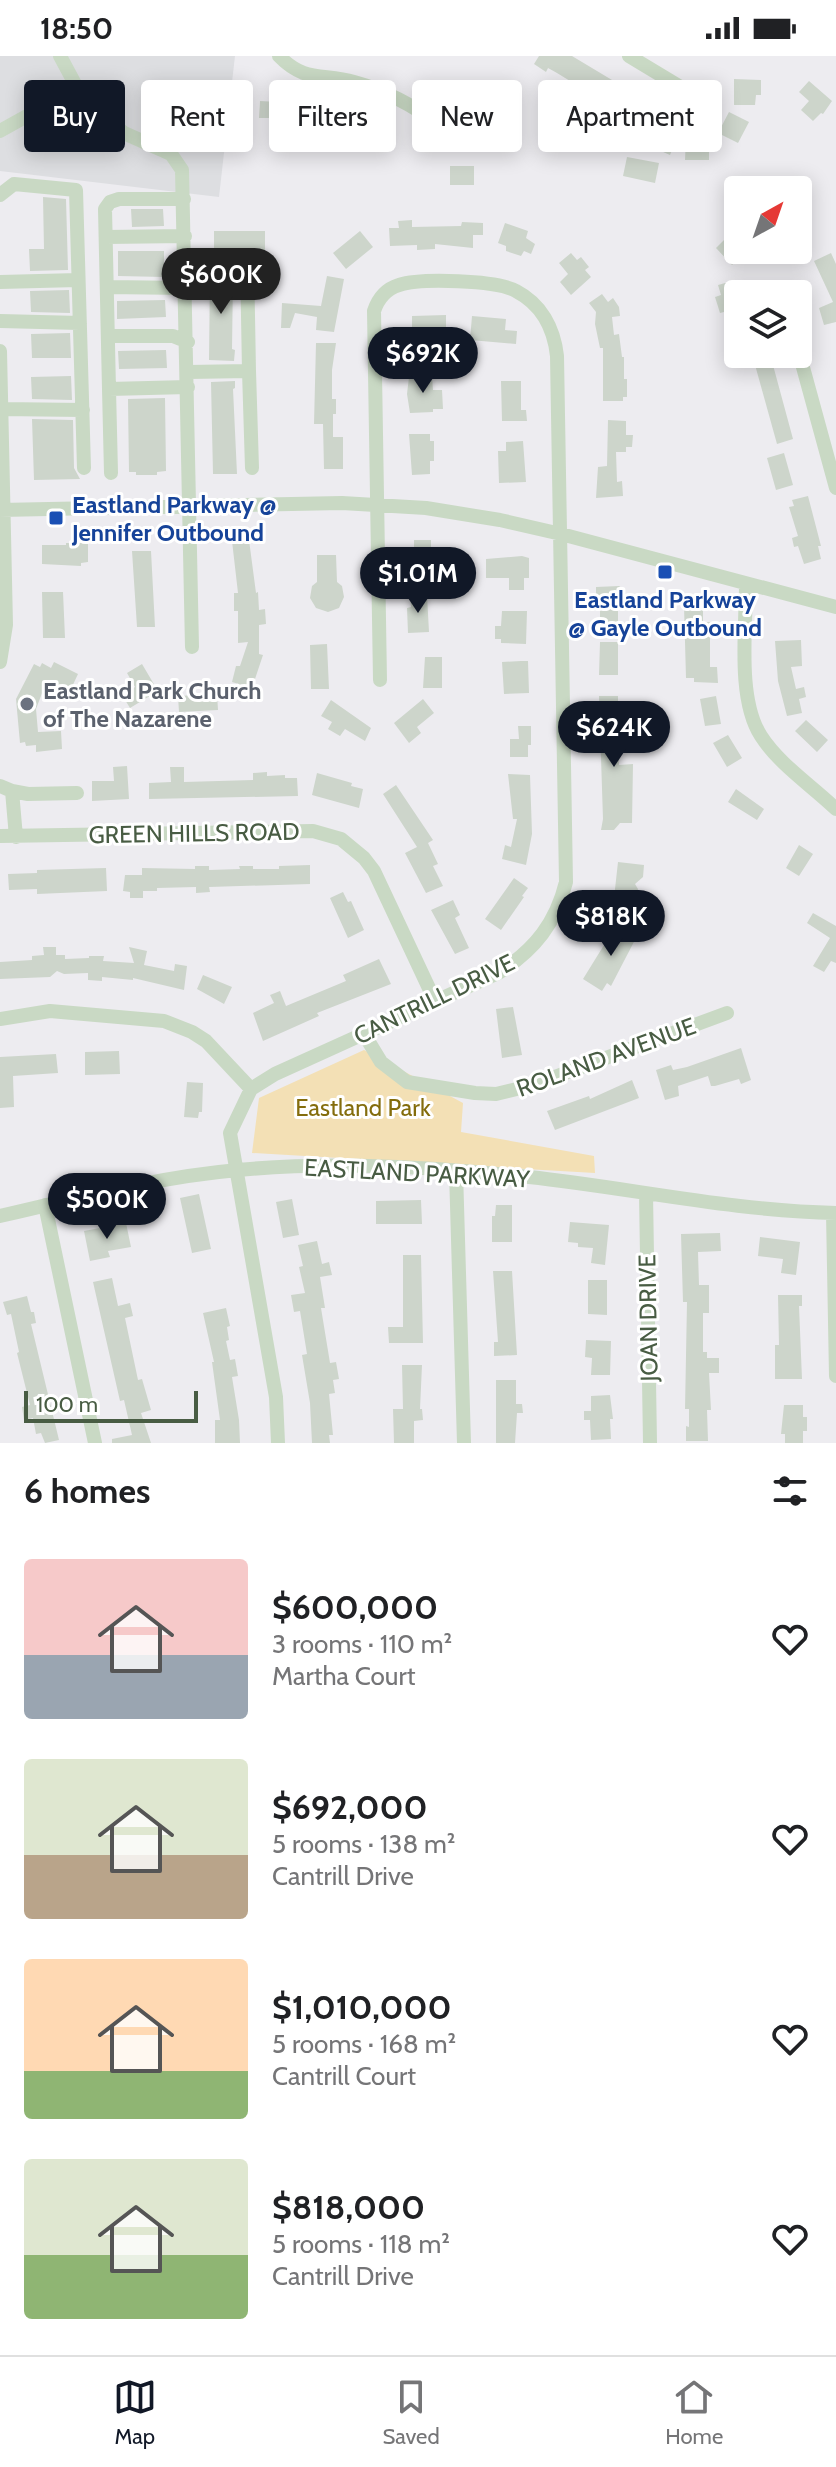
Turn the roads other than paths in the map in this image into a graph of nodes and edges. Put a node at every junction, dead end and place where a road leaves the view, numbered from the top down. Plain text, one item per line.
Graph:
1 (60, 56) edge
2 (279, 56) edge
3 (629, 56) edge
4 (73, 80) edge
5 (669, 80) edge
6 (412, 108) edge
7 (24, 118) edge
8 (0, 131) edge
9 (125, 133) edge
10 (0, 195) edge
11 (185, 202) junction
12 (185, 236) junction
13 (106, 237) junction
14 (186, 262) junction
15 (78, 280) junction
16 (0, 282) edge
17 (107, 287) junction
18 (186, 288) junction
19 (0, 321) edge
20 (80, 323) junction
21 (108, 336) junction
22 (188, 342) junction
23 (0, 351) edge
24 (803, 368) edge
25 (249, 371) junction
26 (188, 379) junction
27 (109, 389) junction
28 (1, 403) edge
29 (83, 410) junction
30 (84, 468) dead end
31 (252, 468) dead end
32 (111, 473) dead end
33 (836, 488) edge
34 (376, 504) junction
35 (190, 507) junction
36 (2, 510) edge
37 (561, 534) junction
38 (2, 538) edge
39 (746, 585) junction
40 (836, 607) edge
41 (192, 647) dead end
42 (0, 662) edge
43 (380, 680) dead end
44 (6, 788) edge
45 (77, 793) dead end
46 (836, 809) edge
47 (0, 836) edge
48 (16, 837) junction
49 (435, 1001) junction
50 (727, 1013) dead end
51 (0, 1019) edge
52 (364, 1034) junction
53 (251, 1089) junction
54 (236, 1170) junction
55 (456, 1171) junction
56 (646, 1193) junction
57 (45, 1205) junction
58 (834, 1213) edge
59 (0, 1216) edge
60 (836, 1376) edge
61 (95, 1443) edge
62 (278, 1443) edge
63 (464, 1443) edge
64 (650, 1443) edge

1 - 4 street
2 - 6 street
3 - 5 street
7 - 8 street
9 - 11 street
10 - 15 street
11 - 12 street
11 - 13 street
12 - 13 street
12 - 14 street
13 - 17 street
14 - 18 street
14 - 25 street
15 - 16 street
15 - 20 street
17 - 18 street
17 - 21 street
18 - 22 street
19 - 20 street
20 - 29 street
21 - 22 street
21 - 27 street
22 - 26 street
23 - 28 street
24 - 33 street
25 - 26 street
25 - 31 street
26 - 27 street
26 - 35 street
27 - 32 street
28 - 29 street
28 - 36 street
29 - 30 street
34 - 35 street
34 - 37 street
34 - 37 street, CANTRILL DRIVE
34 - 43 street, CANTRILL DRIVE
35 - 36 street
35 - 41 street
36 - 38 street
37 - 39 street
37 - 49 street, CANTRILL DRIVE
38 - 42 street
39 - 40 street
39 - 46 street
44 - 45 street
44 - 48 street
47 - 48 street, GREEN HILLS ROAD
48 - 49 street, GREEN HILLS ROAD
49 - 52 street, CANTRILL DRIVE
50 - 52 street, ROLAND AVENUE
51 - 53 street
52 - 53 street, CANTRILL DRIVE
53 - 54 street
54 - 55 street, EASTLAND PARKWAY
54 - 57 street, EASTLAND PARKWAY
54 - 62 street
55 - 56 street, EASTLAND PARKWAY
55 - 63 street
56 - 58 street, EASTLAND PARKWAY
56 - 64 street, JOAN DRIVE
57 - 59 street, EASTLAND PARKWAY
57 - 61 street
58 - 60 street

